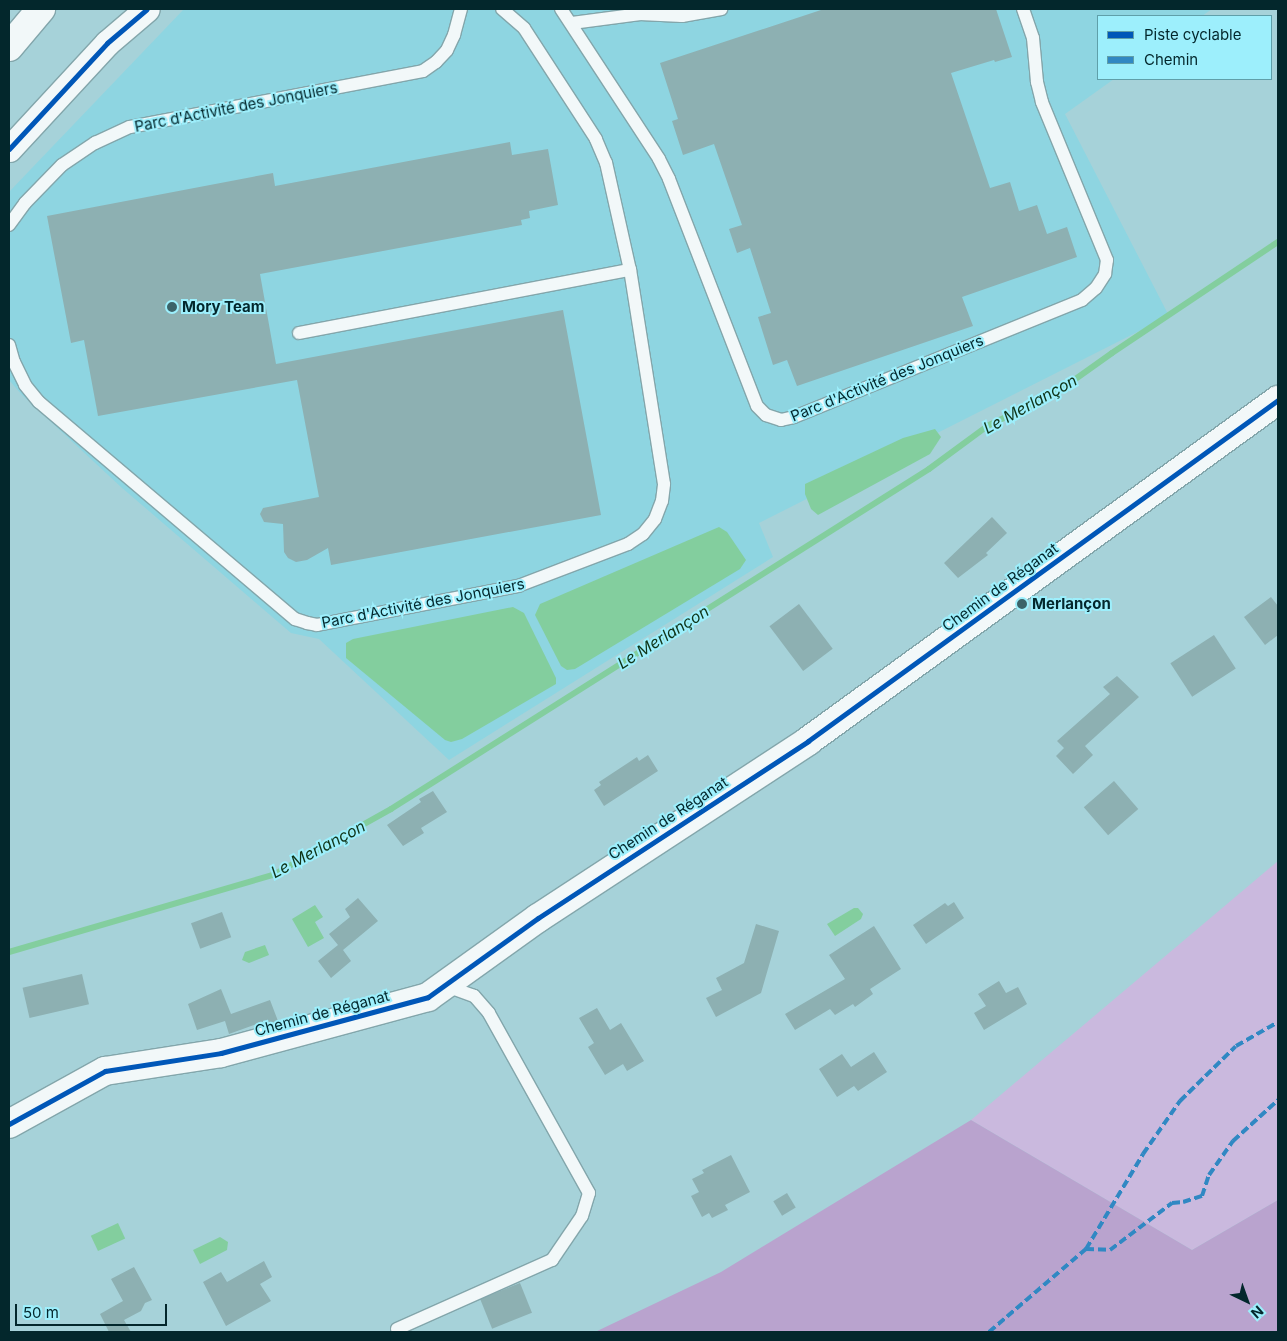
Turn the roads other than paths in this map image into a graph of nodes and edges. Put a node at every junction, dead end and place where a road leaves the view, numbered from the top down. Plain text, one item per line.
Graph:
1 (117, 9) edge
2 (147, 9) edge
3 (461, 9) edge
4 (502, 9) edge
5 (562, 9) edge
6 (721, 9) edge
7 (1023, 9) edge
8 (37, 13) edge
9 (572, 24) junction
10 (107, 43) junction
11 (9, 47) edge
12 (9, 148) edge
13 (9, 225) edge
14 (630, 270) junction
15 (299, 333) dead end
16 (9, 345) edge
17 (1278, 400) edge
18 (444, 986) junction
19 (9, 1124) edge
20 (397, 1329) dead end

1 - 10 street
2 - 10 street
3 - 13 lane, Parc d'Activité des Jonquiers
4 - 14 lane, Parc d'Activité des Jonquiers
5 - 9 lane, Parc d'Activité des Jonquiers
6 - 9 lane
7 - 9 lane, Parc d'Activité des Jonquiers
8 - 11 street
10 - 12 street
14 - 15 lane
14 - 16 lane, Parc d'Activité des Jonquiers
17 - 18 street, Chemin de Réganat
18 - 19 street, Chemin de Réganat
18 - 20 lane

